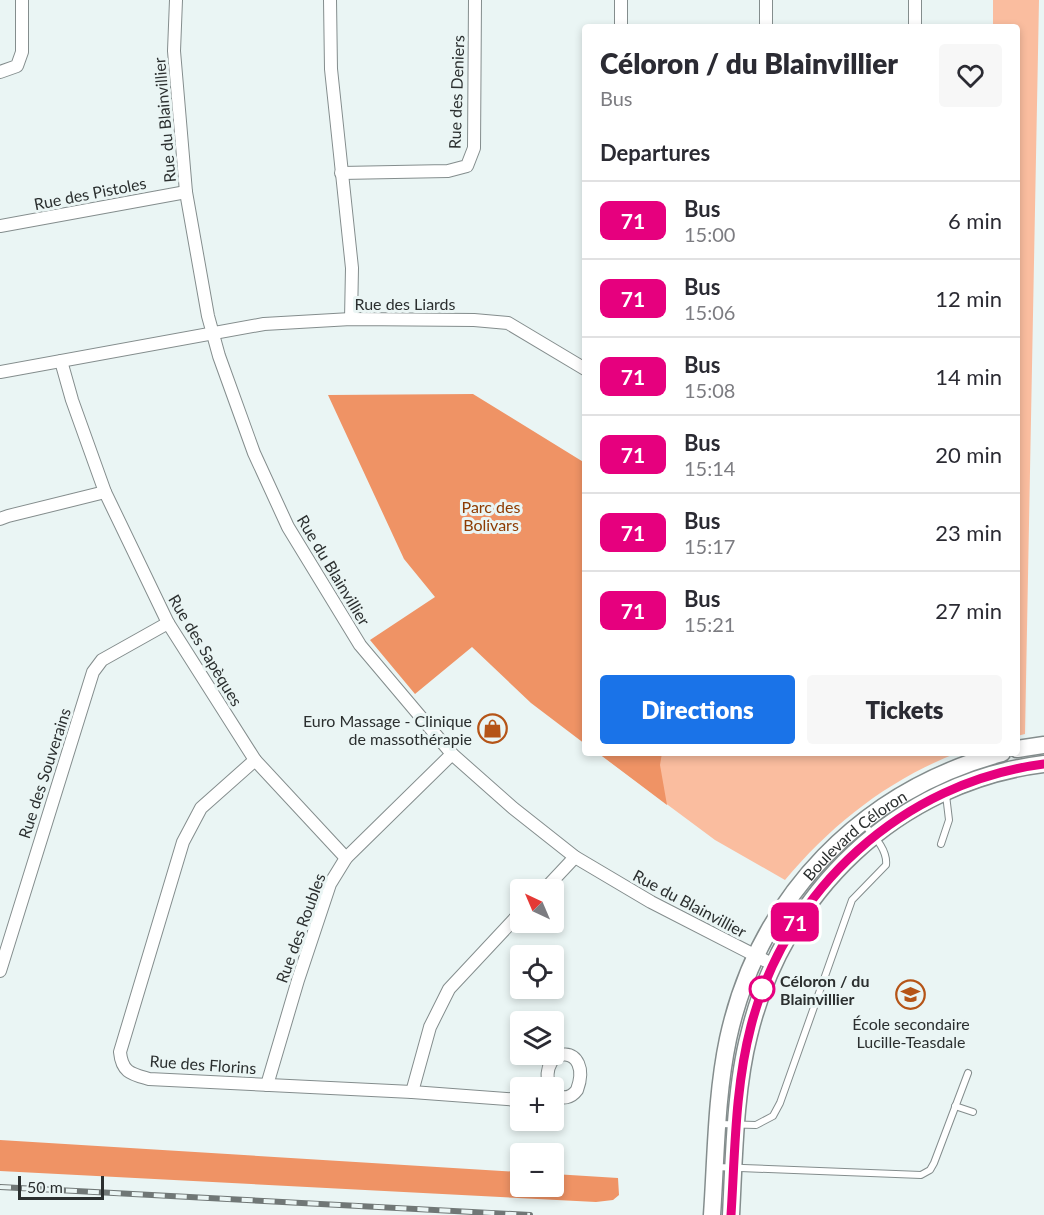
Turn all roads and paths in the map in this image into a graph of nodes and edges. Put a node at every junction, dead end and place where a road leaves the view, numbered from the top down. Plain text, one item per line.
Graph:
1 (21, 0) edge
2 (176, 0) edge
3 (330, 0) edge
4 (476, 0) edge
5 (621, 0) edge
6 (766, 0) edge
7 (915, 0) edge
8 (621, 24) edge
9 (766, 24) edge
10 (915, 24) edge
11 (0, 72) edge
12 (341, 173) junction
13 (186, 192) junction
14 (0, 226) edge
15 (351, 319) junction
16 (213, 334) junction
17 (61, 361) junction
18 (582, 367) edge
19 (0, 372) edge
20 (105, 492) junction
21 (0, 519) edge
22 (168, 623) junction
23 (1044, 745) edge
24 (1020, 749) edge
25 (452, 754) junction
26 (993, 756) edge
27 (255, 759) junction
28 (1044, 764) edge
29 (938, 775) junction
30 (945, 793) junction
31 (862, 822) junction
32 (874, 836) junction
33 (941, 844) dead end
34 (575, 857) junction
35 (346, 858) junction
36 (554, 879) edge
37 (510, 924) edge
38 (6, 926) edge
39 (756, 957) junction
40 (772, 964) junction
41 (0, 971) edge
42 (968, 1073) dead end
43 (548, 1077) edge
44 (267, 1085) junction
45 (412, 1092) junction
46 (564, 1098) edge
47 (510, 1099) edge
48 (955, 1106) junction
49 (974, 1112) dead end
50 (718, 1124) junction
51 (737, 1125) junction
52 (715, 1167) junction
53 (734, 1168) junction
54 (712, 1215) edge
55 (731, 1215) edge

1 - 11 street
2 - 13 street, Rue du Blainvillier
3 - 12 street
4 - 12 street, Rue des Deniers
5 - 8 street
6 - 9 street
7 - 10 street
12 - 15 street
13 - 14 street, Rue des Pistoles
13 - 16 street, Rue du Blainvillier
15 - 16 street, Rue des Liards
15 - 18 street, Rue des Liards
16 - 17 street
16 - 25 street, Rue du Blainvillier
17 - 19 street
17 - 20 street, Rue des Sapèques
20 - 21 street
20 - 22 street, Rue des Sapèques
22 - 27 street, Rue des Sapèques
22 - 38 street, Rue des Souverains
23 - 24 street
25 - 34 street, Rue du Blainvillier
25 - 35 street, Rue des Roubles
26 - 29 street, Boulevard Céloron
27 - 35 street, Rue des Sapèques
27 - 44 street, Rue des Florins
28 - 30 street, Boulevard Céloron
29 - 30 lane
29 - 31 street, Boulevard Céloron
30 - 32 street, Boulevard Céloron
30 - 33 lane
31 - 32 lane
31 - 39 street, Boulevard Céloron
32 - 40 street, Boulevard Céloron
32 - 51 lane
34 - 36 street
34 - 39 street, Rue du Blainvillier
35 - 44 street, Rue des Roubles
37 - 45 street
38 - 41 street, Rue des Souverains
39 - 40 street, Rue du Blainvillier
39 - 50 street, Boulevard Céloron
40 - 51 street, Boulevard Céloron
42 - 48 lane
43 - 46 street
44 - 45 street, Rue des Florins
45 - 47 street, Rue des Florins
48 - 49 lane
48 - 53 lane
50 - 51 lane
50 - 52 street, Boulevard Céloron
51 - 53 street, Boulevard Céloron
52 - 53 lane
52 - 54 street, Boulevard Céloron
53 - 55 street, Boulevard Céloron

